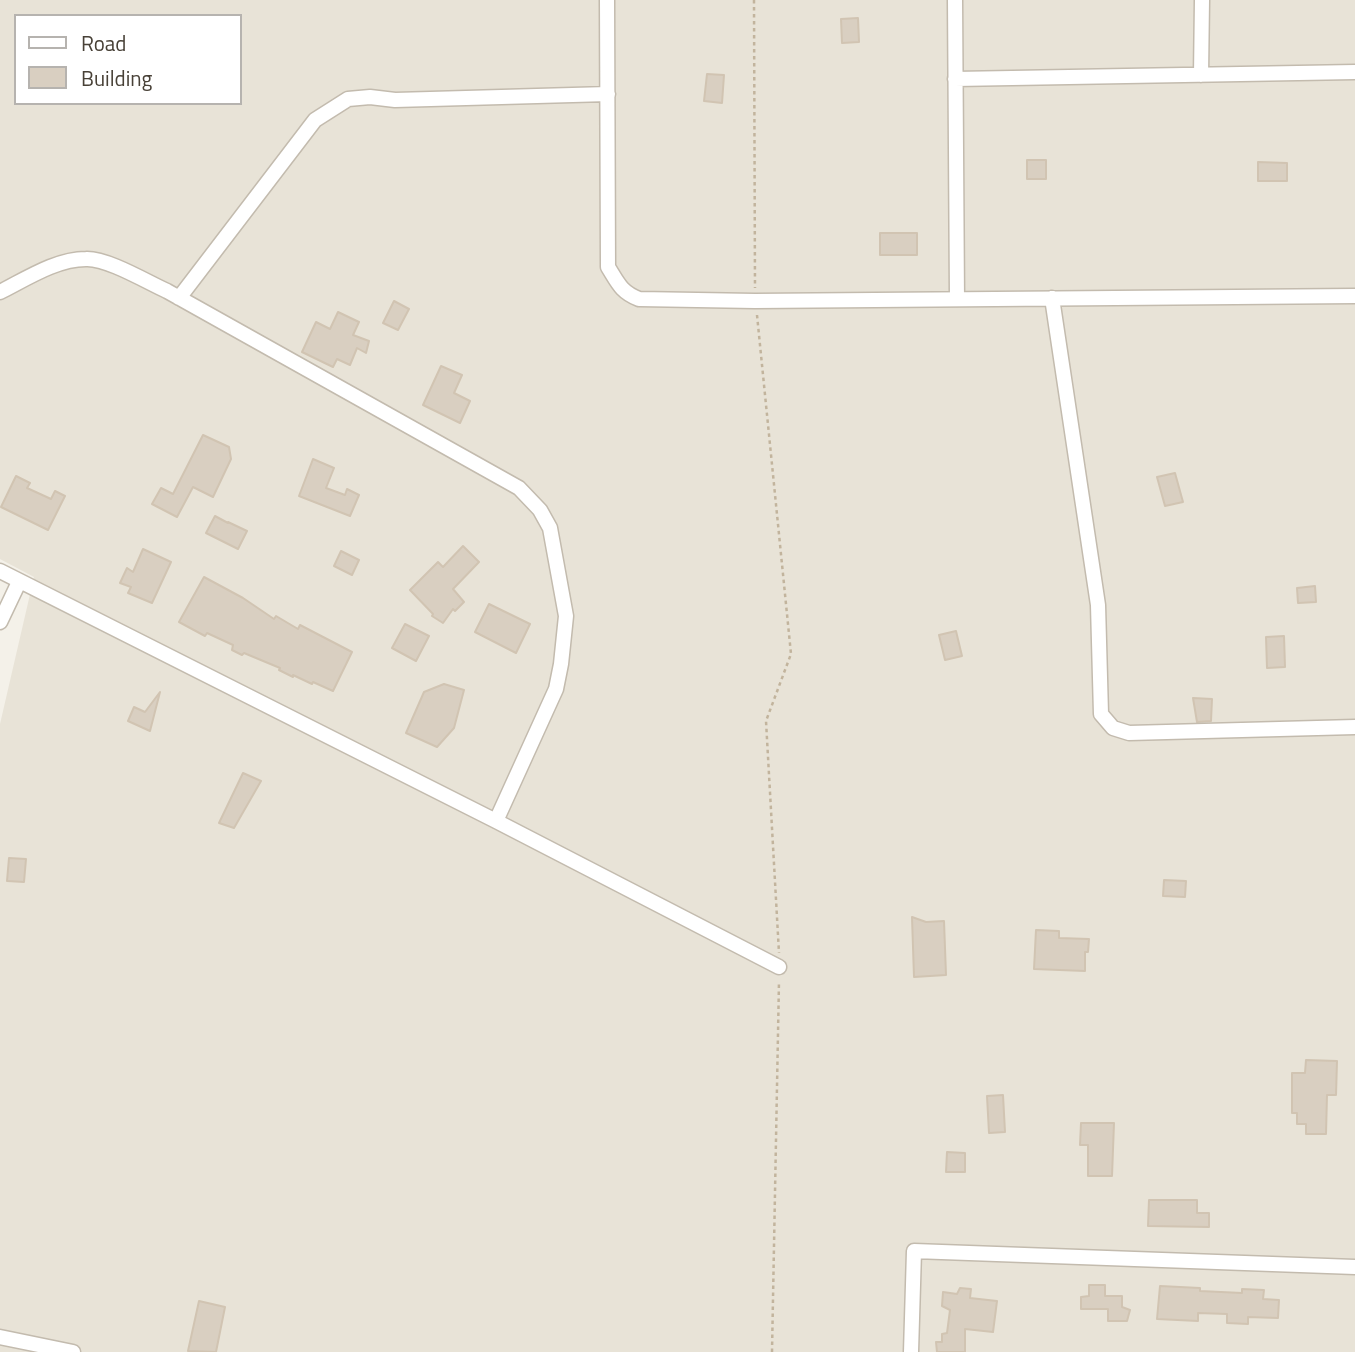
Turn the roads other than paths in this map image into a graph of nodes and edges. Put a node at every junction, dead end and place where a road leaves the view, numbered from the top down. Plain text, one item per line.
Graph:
1 (607, 0) edge
2 (955, 0) edge
3 (1202, 0) edge
4 (1355, 72) edge
5 (1201, 75) junction
6 (955, 79) junction
7 (608, 94) junction
8 (0, 292) edge
9 (1355, 296) edge
10 (179, 298) junction
11 (1052, 298) junction
12 (957, 299) junction
13 (0, 571) edge
14 (19, 582) junction
15 (0, 621) edge
16 (1355, 727) edge
17 (495, 821) junction
18 (779, 967) road end
19 (1355, 1267) edge
20 (0, 1337) edge
21 (73, 1352) edge
22 (911, 1352) edge

1 - 7 street
2 - 6 street
3 - 5 street
4 - 5 street
5 - 6 street
6 - 12 street
7 - 10 street
7 - 12 street
8 - 10 street
9 - 11 street
10 - 17 street
11 - 12 street
11 - 16 street
13 - 14 street
14 - 15 street
14 - 17 street
17 - 18 street
19 - 22 street
20 - 21 street

